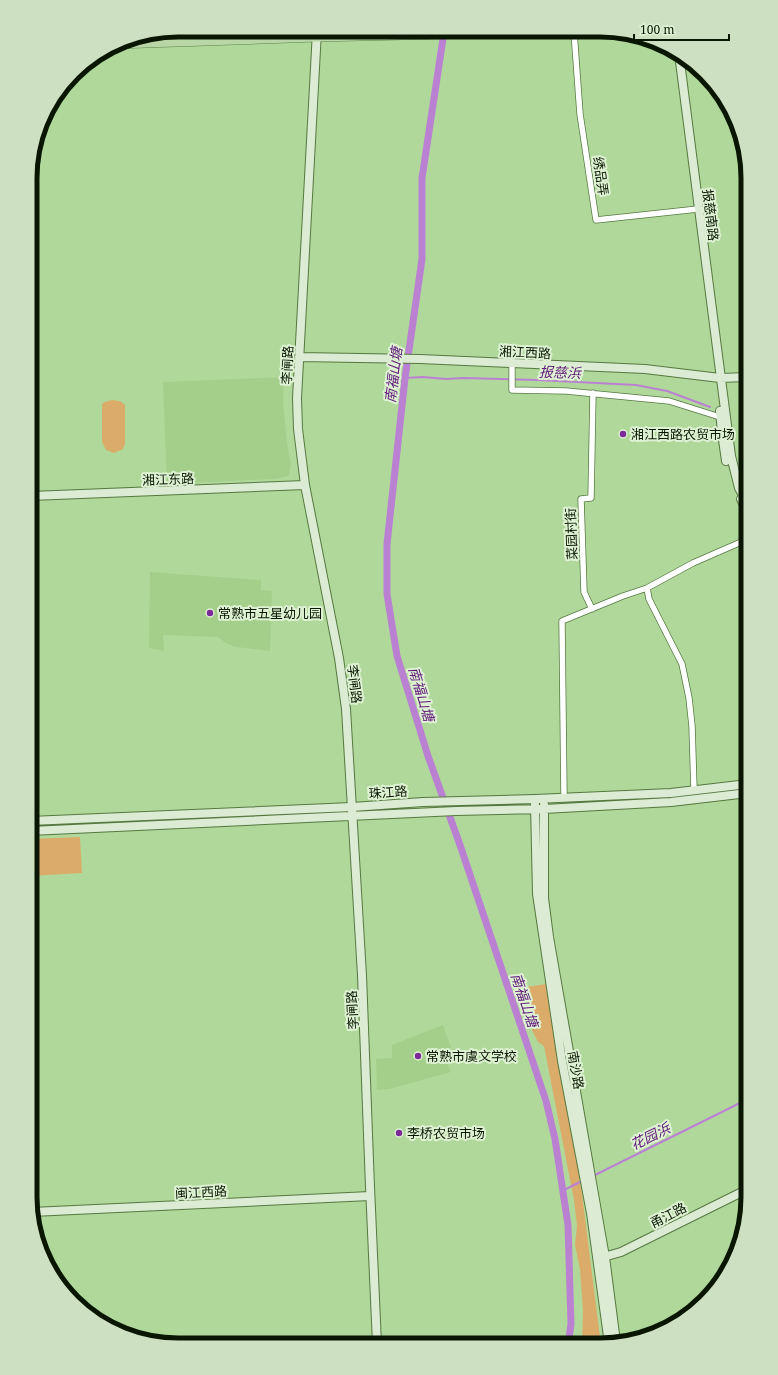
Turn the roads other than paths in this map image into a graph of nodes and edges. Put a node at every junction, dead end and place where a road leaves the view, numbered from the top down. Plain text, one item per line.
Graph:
1 (257, 37) edge
2 (317, 37) edge
3 (574, 37) edge
4 (137, 43) edge
5 (680, 62) edge
6 (698, 209) junction
7 (300, 358) junction
8 (512, 363) junction
9 (741, 377) edge
10 (720, 378) junction
11 (593, 394) junction
12 (720, 417) junction
13 (305, 485) junction
14 (741, 492) edge
15 (37, 496) edge
16 (741, 500) edge
17 (741, 542) edge
18 (647, 588) junction
19 (592, 609) junction
20 (741, 785) edge
21 (694, 790) junction
22 (741, 794) edge
23 (564, 797) junction
24 (544, 798) junction
25 (535, 799) junction
26 (352, 807) junction
27 (535, 809) junction
28 (544, 809) junction
29 (352, 817) junction
30 (37, 821) edge
31 (37, 831) edge
32 (587, 1173) junction
33 (741, 1192) edge
34 (370, 1196) junction
35 (38, 1212) edge
36 (601, 1258) junction
37 (615, 1337) edge
38 (377, 1338) edge
39 (608, 1338) edge

1 - 4 main road
2 - 7 street, 李闸路
3 - 6 street, 绣品弄
5 - 6 street, 报慈南路
6 - 10 street, 报慈南路
7 - 8 street, 湘江西路
7 - 13 street, 李闸路
8 - 10 street, 湘江西路
8 - 11 street
9 - 10 street, 湘江西路
10 - 12 street, 报慈南路
10 - 14 street, 报慈南路
11 - 12 street
11 - 19 street, 菜园村街
12 - 16 street, 报慈南路
13 - 15 street, 湘江东路
13 - 26 street, 李闸路
17 - 18 street
18 - 19 street
18 - 21 street
19 - 23 street
20 - 21 street, 珠江路
21 - 23 street, 珠江路
22 - 28 street, 珠江路
23 - 24 street, 珠江路
24 - 25 street, 珠江路
24 - 28 street, 南沙路
25 - 26 street, 珠江路
25 - 27 street, 南沙路
26 - 29 street, 李闸路
26 - 30 street, 珠江路
27 - 28 street, 珠江路
27 - 29 street, 珠江路
27 - 32 street, 南沙路
28 - 32 street, 南沙路
29 - 31 street, 珠江路
29 - 34 street, 李闸路
32 - 36 street, 南沙路
33 - 36 street, 甬江路
34 - 35 street, 闽江西路
34 - 38 street, 李闸路
36 - 37 street, 南沙路
36 - 39 street, 南沙路

